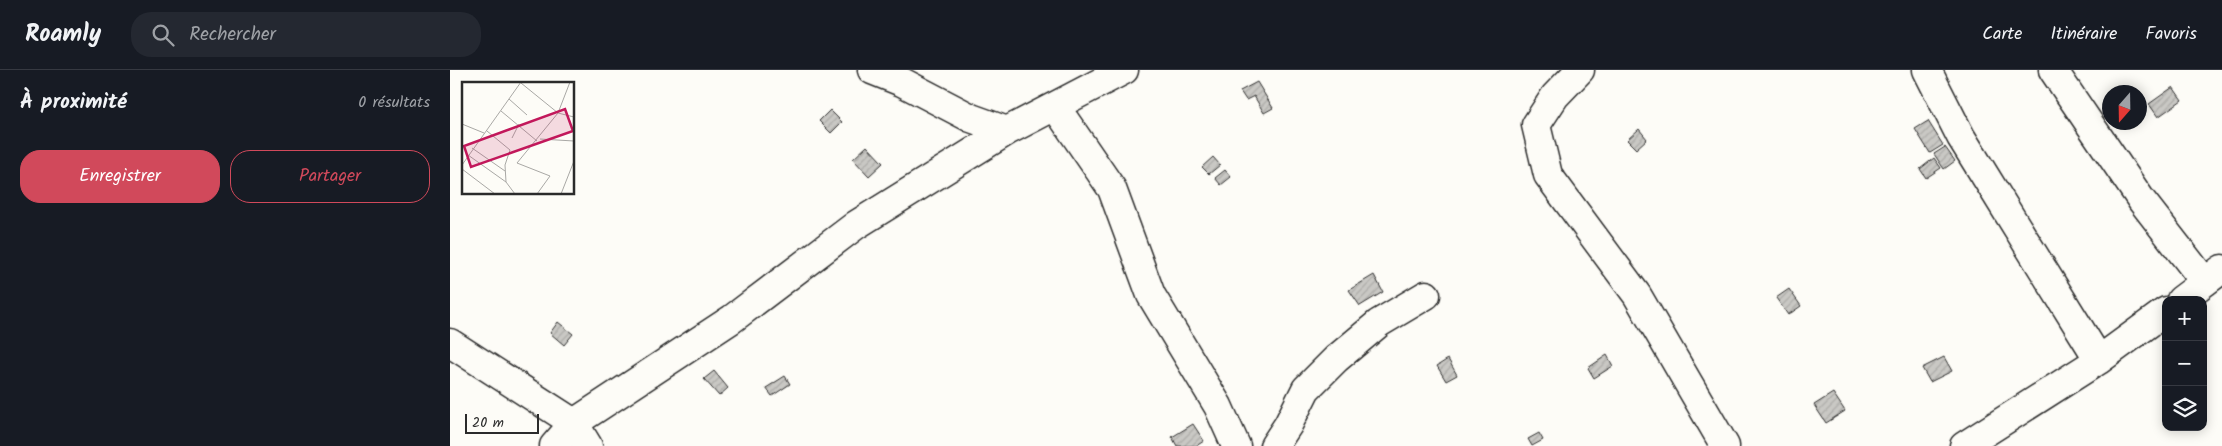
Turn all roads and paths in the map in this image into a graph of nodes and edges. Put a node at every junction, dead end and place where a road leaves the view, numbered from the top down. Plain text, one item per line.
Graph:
1 (872, 70) edge
2 (1124, 70) edge
3 (1580, 70) edge
4 (1927, 70) edge
5 (2053, 70) edge
6 (1055, 106) junction
7 (1007, 131) junction
8 (2214, 275) edge
9 (1426, 295) dead end
10 (2186, 296) edge
11 (2162, 314) edge
12 (450, 343) edge
13 (2099, 360) junction
14 (574, 423) junction
15 (554, 446) edge
16 (588, 446) edge
17 (1236, 446) edge
18 (1274, 446) edge
19 (1725, 446) edge
20 (1964, 446) edge

1 - 7 street
2 - 6 street
3 - 19 street
4 - 13 street
5 - 8 street
6 - 7 street
6 - 17 street
7 - 14 street
8 - 10 street
9 - 18 street
11 - 13 street
12 - 14 street
13 - 20 street
14 - 15 street
14 - 16 street

